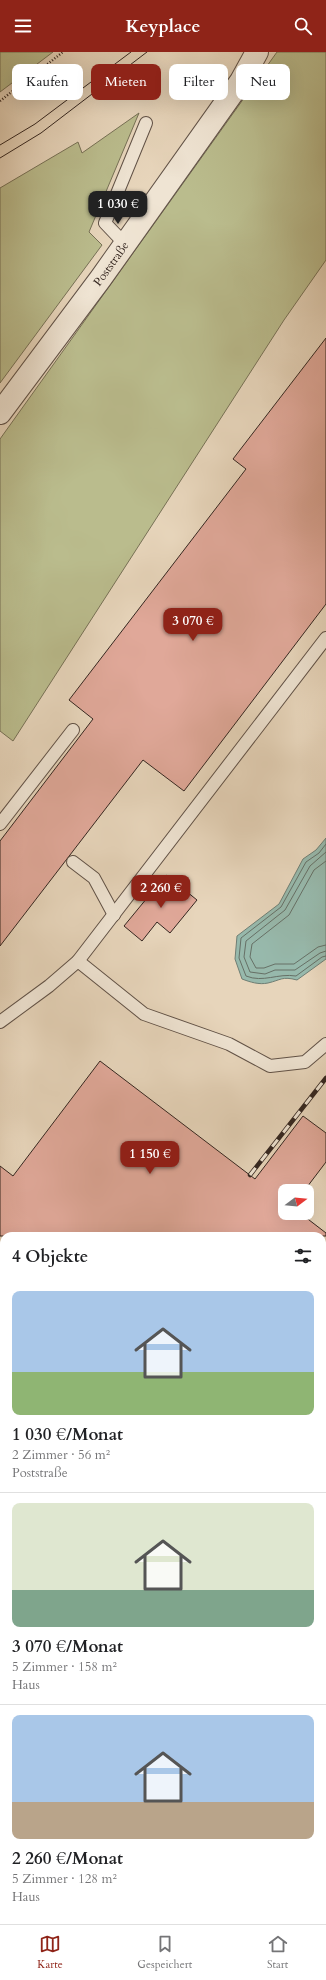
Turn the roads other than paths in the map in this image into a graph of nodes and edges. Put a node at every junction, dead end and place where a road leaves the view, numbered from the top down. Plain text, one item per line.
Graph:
1 (257, 52) edge
2 (146, 122) dead end
3 (125, 244) junction
4 (0, 413) edge
5 (326, 638) edge
6 (73, 730) dead end
7 (0, 824) edge
8 (73, 862) dead end
9 (114, 915) junction
10 (78, 961) junction
11 (0, 1022) edge
12 (323, 1051) edge

1 - 3 street, Poststraße
2 - 3 lane
3 - 4 street, Poststraße
5 - 9 lane
6 - 7 lane
8 - 9 lane
9 - 10 lane
10 - 11 lane
10 - 12 lane

